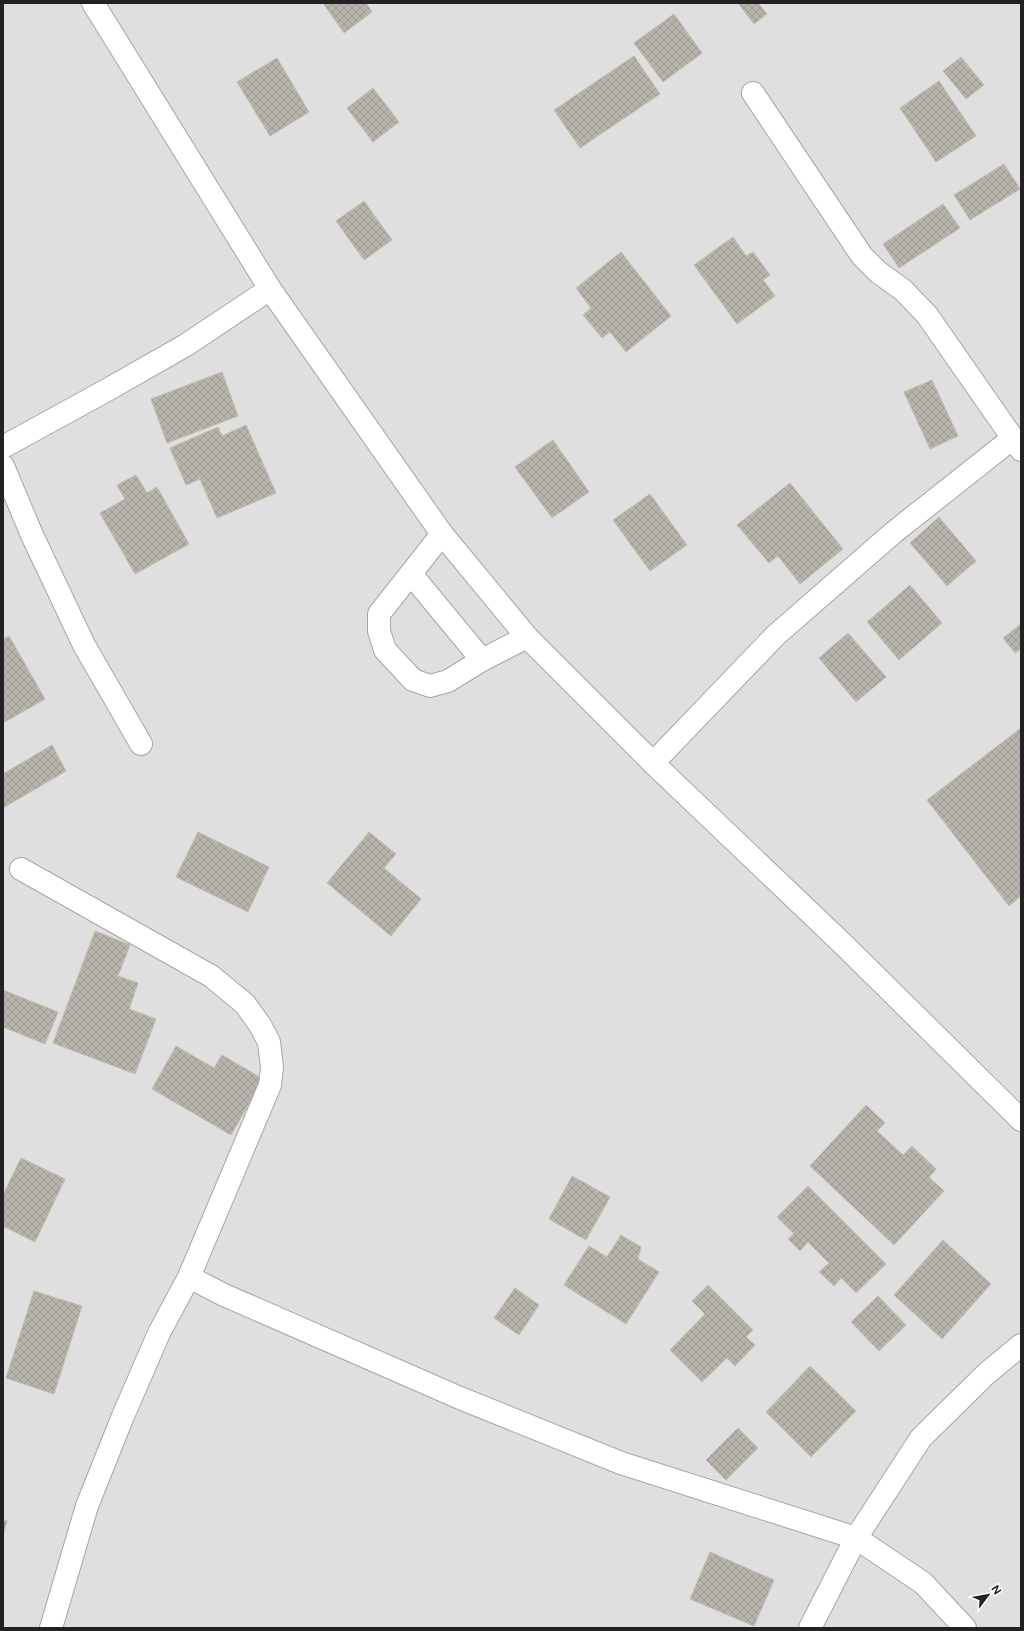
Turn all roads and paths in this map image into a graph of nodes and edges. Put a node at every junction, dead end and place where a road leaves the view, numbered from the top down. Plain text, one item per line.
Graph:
1 (93, 3) edge
2 (753, 93) dead end
3 (270, 289) junction
4 (1017, 444) edge
5 (3, 447) edge
6 (3, 466) edge
7 (442, 534) junction
8 (411, 574) junction
9 (527, 637) junction
10 (482, 660) junction
11 (141, 744) dead end
12 (653, 763) junction
13 (21, 869) dead end
14 (1021, 1120) edge
15 (189, 1278) junction
16 (1021, 1345) edge
17 (856, 1538) junction
18 (51, 1628) edge
19 (810, 1628) edge
20 (965, 1628) edge

1 - 3 street
2 - 4 street
3 - 5 street
3 - 7 street
4 - 12 street
6 - 11 street
7 - 8 street
7 - 9 street
8 - 10 street
8 - 10 street
9 - 10 street
9 - 12 street
12 - 14 street
13 - 15 street
15 - 17 street
15 - 18 street
16 - 17 street
17 - 19 street
17 - 20 street

